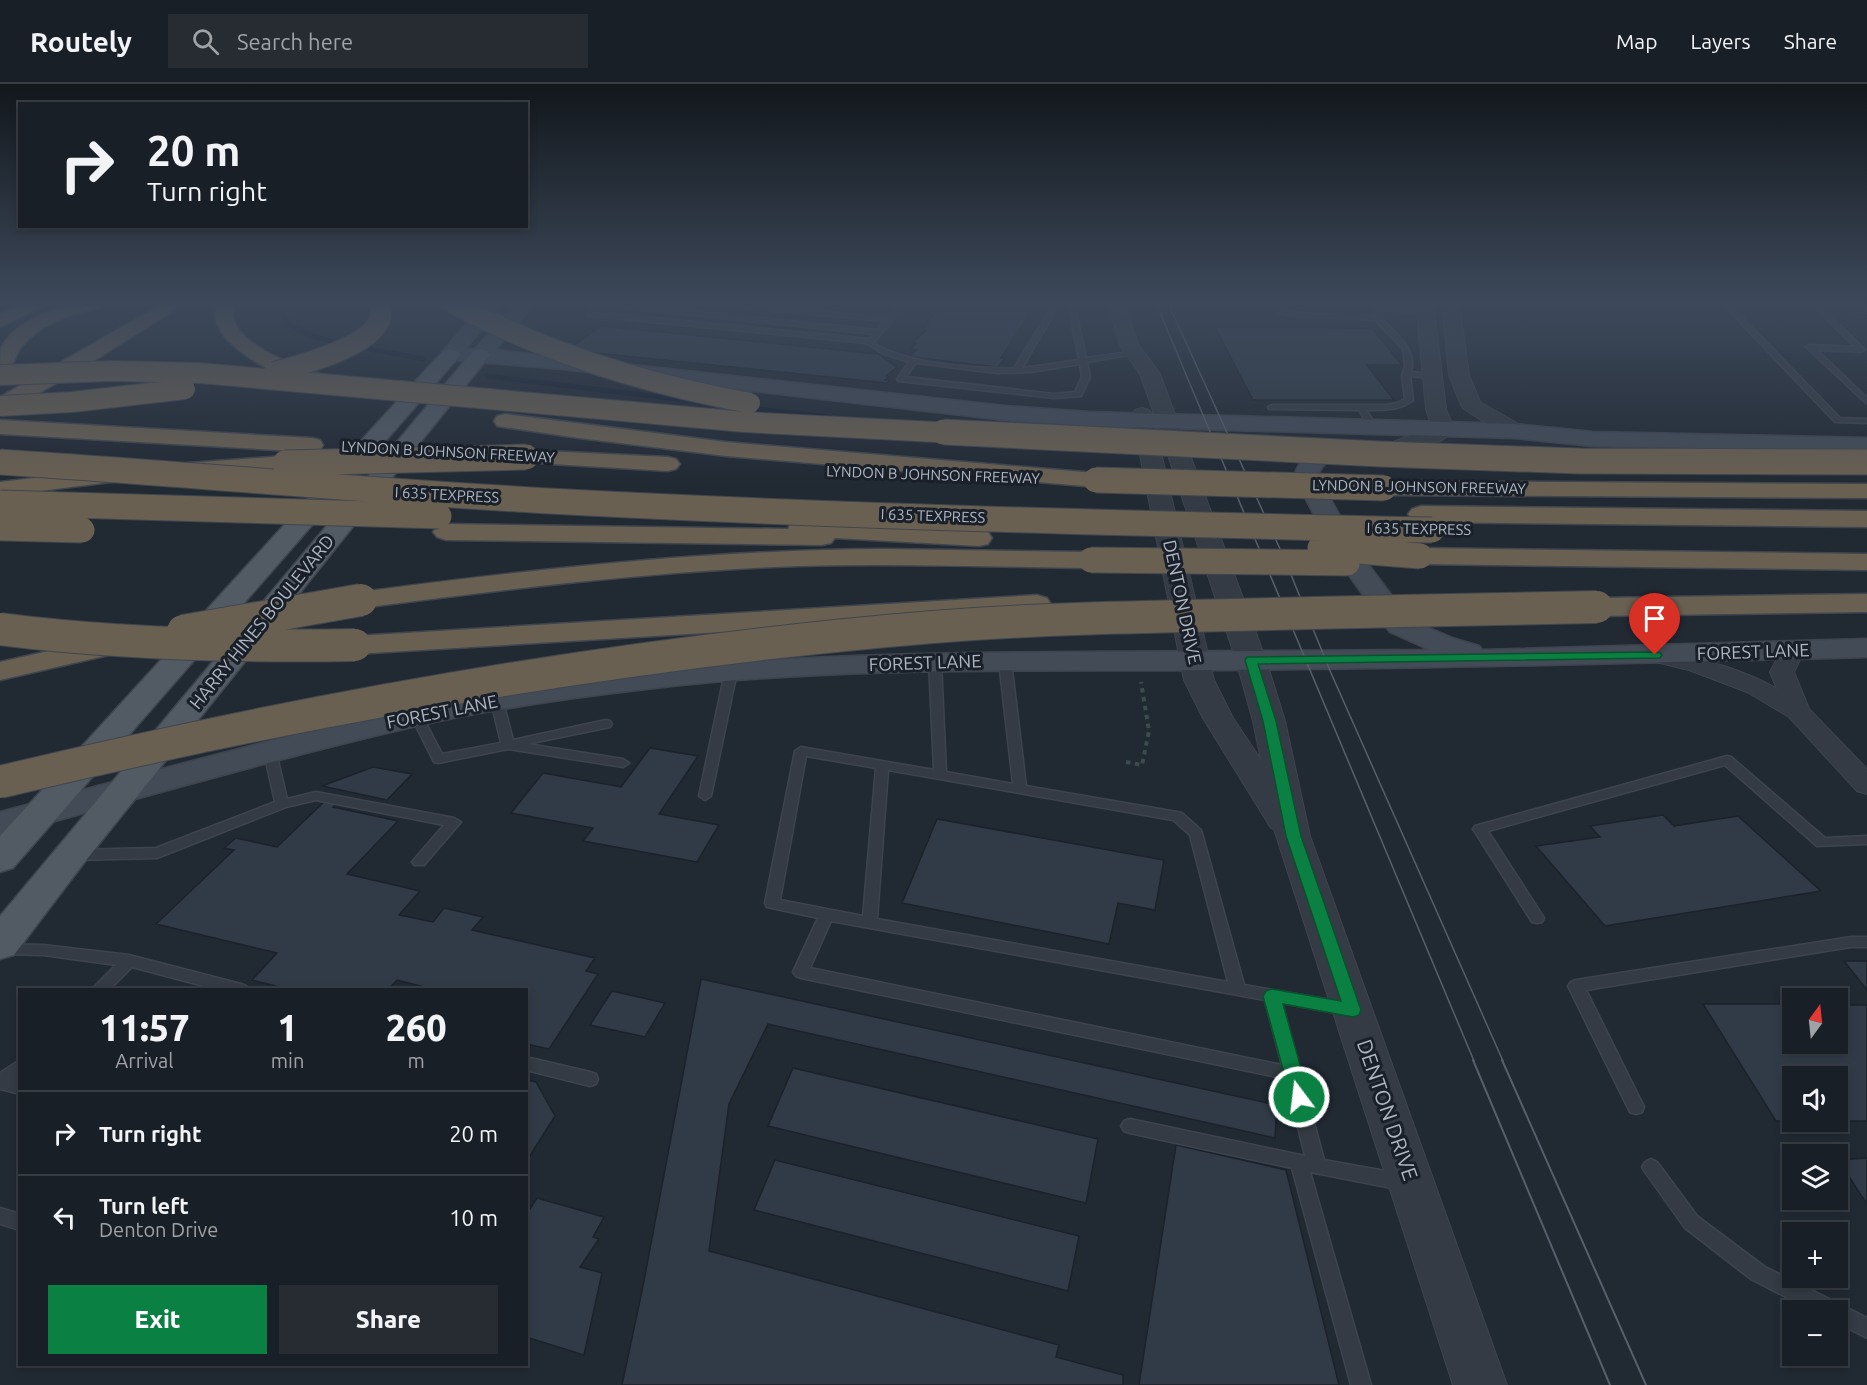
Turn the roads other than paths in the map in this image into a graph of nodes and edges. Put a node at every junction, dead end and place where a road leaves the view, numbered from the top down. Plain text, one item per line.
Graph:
1 (75, 364) edge
2 (276, 364) edge
3 (300, 364) edge
4 (457, 364) edge
5 (458, 364) edge
6 (546, 364) edge
7 (589, 364) edge
8 (912, 364) edge
9 (929, 364) edge
10 (1021, 364) edge
11 (1064, 364) edge
12 (1084, 364) edge
13 (1130, 364) edge
14 (1141, 364) edge
15 (1409, 364) edge
16 (1428, 364) edge
17 (1431, 364) edge
18 (1458, 364) edge
19 (1784, 364) edge
20 (1827, 364) edge
21 (1017, 370) junction
22 (1407, 374) junction
23 (0, 375) edge
24 (1867, 402) edge
25 (0, 406) edge
26 (1272, 407) dead end
27 (1361, 408) junction
28 (1439, 419) junction
29 (1867, 421) edge
30 (1156, 422) junction
31 (0, 427) edge
32 (1514, 431) junction
33 (1388, 434) junction
34 (1592, 439) junction
35 (1867, 446) edge
36 (0, 448) edge
37 (526, 457) junction
38 (0, 462) edge
39 (1867, 462) edge
40 (1096, 480) junction
41 (0, 489) edge
42 (1867, 491) edge
43 (0, 503) edge
44 (1867, 519) edge
45 (1426, 522) junction
46 (452, 524) junction
47 (0, 528) edge
48 (1867, 535) edge
49 (1090, 551) junction
50 (1867, 562) edge
51 (1867, 603) edge
52 (1597, 607) junction
53 (0, 629) edge
54 (1867, 648) edge
55 (1792, 651) junction
56 (1655, 655) junction
57 (1193, 659) junction
58 (1489, 659) junction
59 (1251, 660) junction
60 (1005, 661) junction
61 (935, 662) junction
62 (0, 671) edge
63 (731, 672) junction
64 (497, 701) junction
65 (1798, 712) junction
66 (417, 716) junction
67 (606, 724) dead end
68 (508, 745) junction
69 (270, 752) junction
70 (148, 761) junction
71 (622, 763) dead end
72 (882, 765) junction
73 (940, 775) junction
74 (72, 777) junction
75 (0, 782) edge
76 (1867, 785) edge
77 (1020, 789) junction
78 (124, 792) junction
79 (705, 796) dead end
80 (0, 798) edge
81 (282, 804) junction
82 (41, 813) junction
83 (0, 824) edge
84 (1293, 836) junction
85 (1867, 840) edge
86 (70, 855) junction
87 (0, 859) edge
88 (419, 861) dead end
89 (827, 915) junction
90 (1537, 918) dead end
91 (870, 922) junction
92 (1867, 942) edge
93 (0, 944) edge
94 (0, 949) edge
95 (129, 961) junction
96 (101, 988) edge
97 (233, 988) edge
98 (1238, 989) junction
99 (1272, 996) junction
100 (1353, 1010) junction
101 (528, 1064) edge
102 (18, 1068) edge
103 (1293, 1074) junction
104 (590, 1079) dead end
105 (1, 1082) edge
106 (18, 1086) edge
107 (1636, 1107) dead end
108 (1130, 1126) dead end
109 (1308, 1165) junction
110 (1651, 1167) dead end
111 (1412, 1183) junction
112 (0, 1216) edge
113 (18, 1221) edge
114 (1811, 1300) edge
115 (1848, 1319) edge
116 (1867, 1329) edge
117 (1361, 1385) edge
118 (1480, 1385) edge

1 - 25 highway
2 - 40 highway
3 - 25 highway, bridge
4 - 74 main road, HARRY HINES BOULEVARD
5 - 70 main road, HARRY HINES BOULEVARD
6 - 30 main road
7 - 39 highway, bridge
8 - 12 lane
9 - 21 lane
10 - 21 lane
11 - 21 lane
13 - 30 street, DENTON DRIVE
14 - 30 street, DENTON DRIVE
15 - 22 lane
16 - 22 lane
17 - 28 street
18 - 32 street
19 - 29 lane
20 - 24 lane
22 - 27 lane
23 - 39 highway, bridge
26 - 27 lane
27 - 33 lane
28 - 32 main road
28 - 33 main road
30 - 33 main road
30 - 57 street, DENTON DRIVE
30 - 59 street, DENTON DRIVE
31 - 37 highway, LYNDON B JOHNSON FREEWAY, bridge
32 - 34 main road
33 - 34 main road
33 - 58 main road
34 - 35 main road
36 - 45 highway, I 635 TEXPRESS
37 - 40 highway, LYNDON B JOHNSON FREEWAY
37 - 41 highway, bridge
38 - 45 highway, I 635 TEXPRESS, bridge
40 - 42 highway, LYNDON B JOHNSON FREEWAY, bridge
43 - 46 highway, bridge
44 - 45 highway, I 635 TEXPRESS
45 - 48 highway, I 635 TEXPRESS
46 - 47 highway, bridge
46 - 49 highway
49 - 50 highway, bridge
49 - 62 highway, bridge
51 - 52 highway
52 - 53 highway, bridge
52 - 75 highway, bridge
54 - 55 main road, FOREST LANE
55 - 56 main road, FOREST LANE
55 - 65 street
56 - 58 main road, FOREST LANE
56 - 65 street
57 - 59 main road, FOREST LANE
57 - 60 main road, FOREST LANE
57 - 84 street, DENTON DRIVE
58 - 59 main road, FOREST LANE
59 - 84 street, DENTON DRIVE
60 - 61 main road, FOREST LANE
60 - 77 lane
61 - 63 main road, FOREST LANE
61 - 73 lane
63 - 64 main road, FOREST LANE
63 - 79 lane
64 - 66 main road, FOREST LANE
64 - 68 lane
65 - 76 street
66 - 68 lane
66 - 69 main road, FOREST LANE
67 - 68 lane
68 - 71 lane
69 - 78 main road, FOREST LANE
69 - 81 lane
70 - 74 main road
70 - 78 main road, HARRY HINES BOULEVARD
72 - 73 lane
72 - 89 lane
72 - 91 lane
73 - 77 lane
74 - 80 main road
74 - 82 main road, HARRY HINES BOULEVARD
77 - 98 lane
78 - 82 main road, FOREST LANE
78 - 86 main road, HARRY HINES BOULEVARD
81 - 86 lane
81 - 88 lane
82 - 83 main road, FOREST LANE
82 - 87 main road, HARRY HINES BOULEVARD
84 - 100 street, DENTON DRIVE
85 - 90 lane
86 - 93 main road, HARRY HINES BOULEVARD
89 - 91 lane
89 - 103 lane
91 - 98 lane
92 - 107 lane
94 - 95 lane
95 - 96 lane
95 - 97 lane
98 - 99 lane
99 - 100 lane
99 - 103 lane
100 - 111 street, DENTON DRIVE
101 - 104 lane
102 - 105 lane
103 - 109 lane
105 - 106 lane
108 - 109 lane
109 - 111 lane
109 - 117 lane
110 - 114 lane
111 - 118 street, DENTON DRIVE
112 - 113 lane
115 - 116 lane

